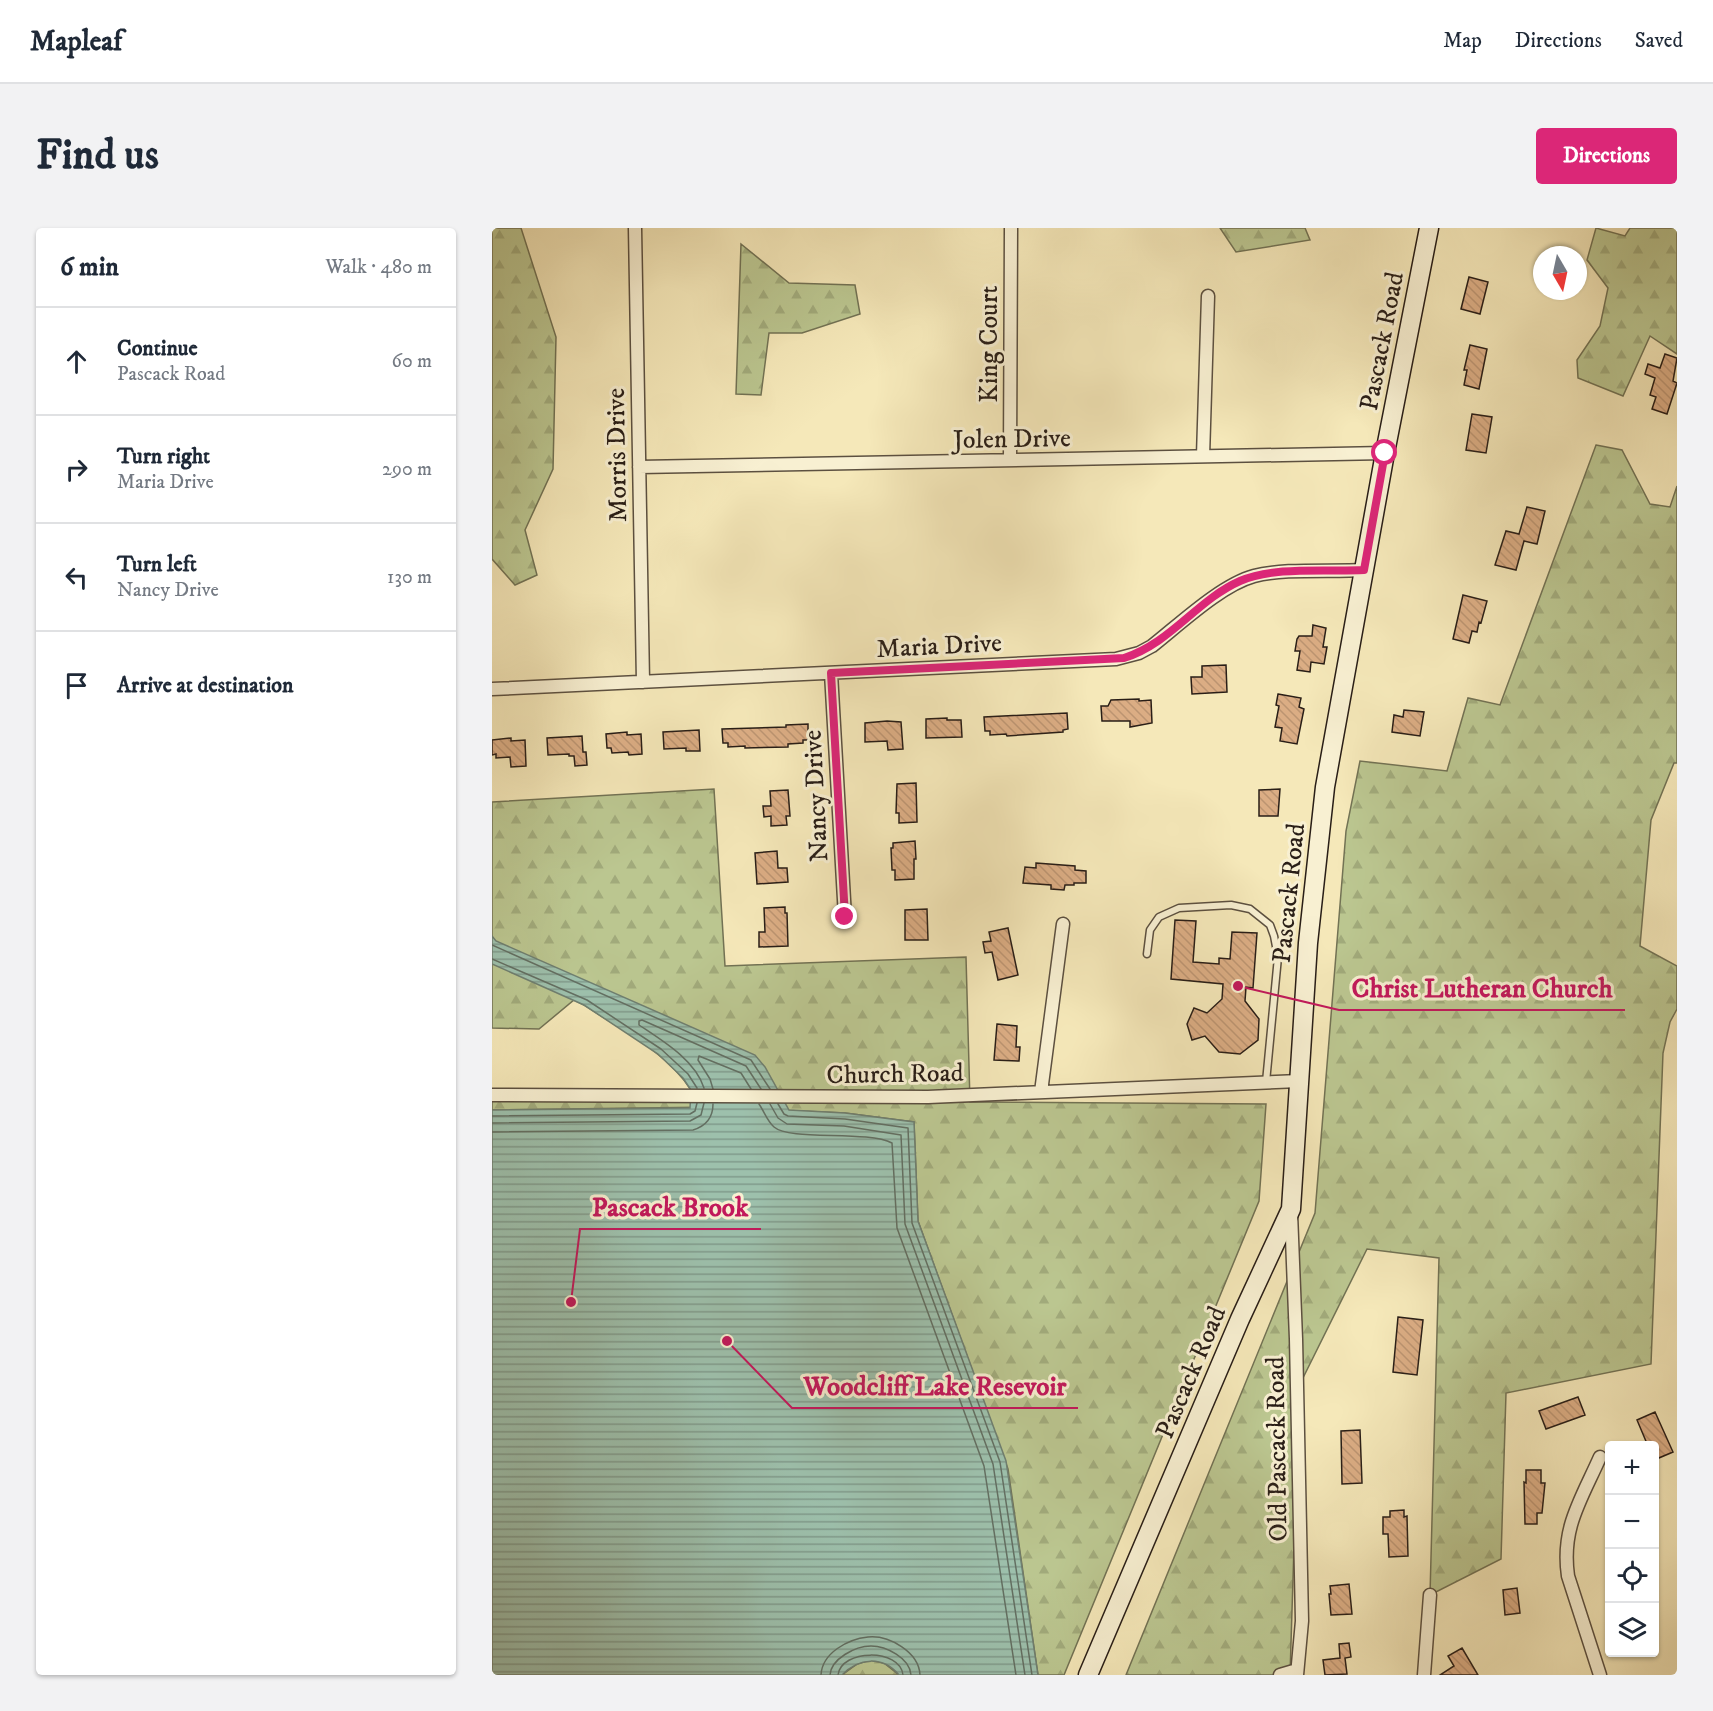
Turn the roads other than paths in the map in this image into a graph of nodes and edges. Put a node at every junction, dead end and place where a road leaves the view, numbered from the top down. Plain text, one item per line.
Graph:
1 (635, 228) edge
2 (1011, 228) edge
3 (1429, 228) edge
4 (1208, 296) dead end
5 (1385, 453) junction
6 (1203, 456) junction
7 (1010, 460) junction
8 (639, 467) junction
9 (1364, 570) junction
10 (831, 673) junction
11 (643, 682) junction
12 (492, 689) edge
13 (845, 917) dead end
14 (1063, 924) dead end
15 (1147, 954) dead end
16 (1299, 1081) junction
17 (1266, 1082) junction
18 (1041, 1092) junction
19 (492, 1095) edge
20 (1291, 1209) junction
21 (1600, 1457) dead end
22 (1430, 1595) dead end
23 (1297, 1673) edge
24 (1088, 1675) edge
25 (1280, 1675) edge
26 (1424, 1675) edge
27 (1600, 1675) edge

1 - 8 street, Morris Drive
2 - 7 street, King Court
3 - 5 street, Pascack Road
4 - 6 street
5 - 6 street, Jolen Drive
5 - 9 street, Pascack Road
6 - 7 street, Jolen Drive
7 - 8 street, Jolen Drive
8 - 11 street, Morris Drive
9 - 10 street, Maria Drive
9 - 16 street, Pascack Road
10 - 11 street, Maria Drive
10 - 13 street, Nancy Drive
11 - 12 street, Maria Drive
14 - 18 street
15 - 17 lane
16 - 17 street, Church Road
16 - 20 street, Pascack Road
17 - 18 street, Church Road
18 - 19 street, Church Road
20 - 23 street, Old Pascack Road
20 - 24 street, Pascack Road
21 - 27 street
22 - 26 street
23 - 25 street, Old Pascack Road

